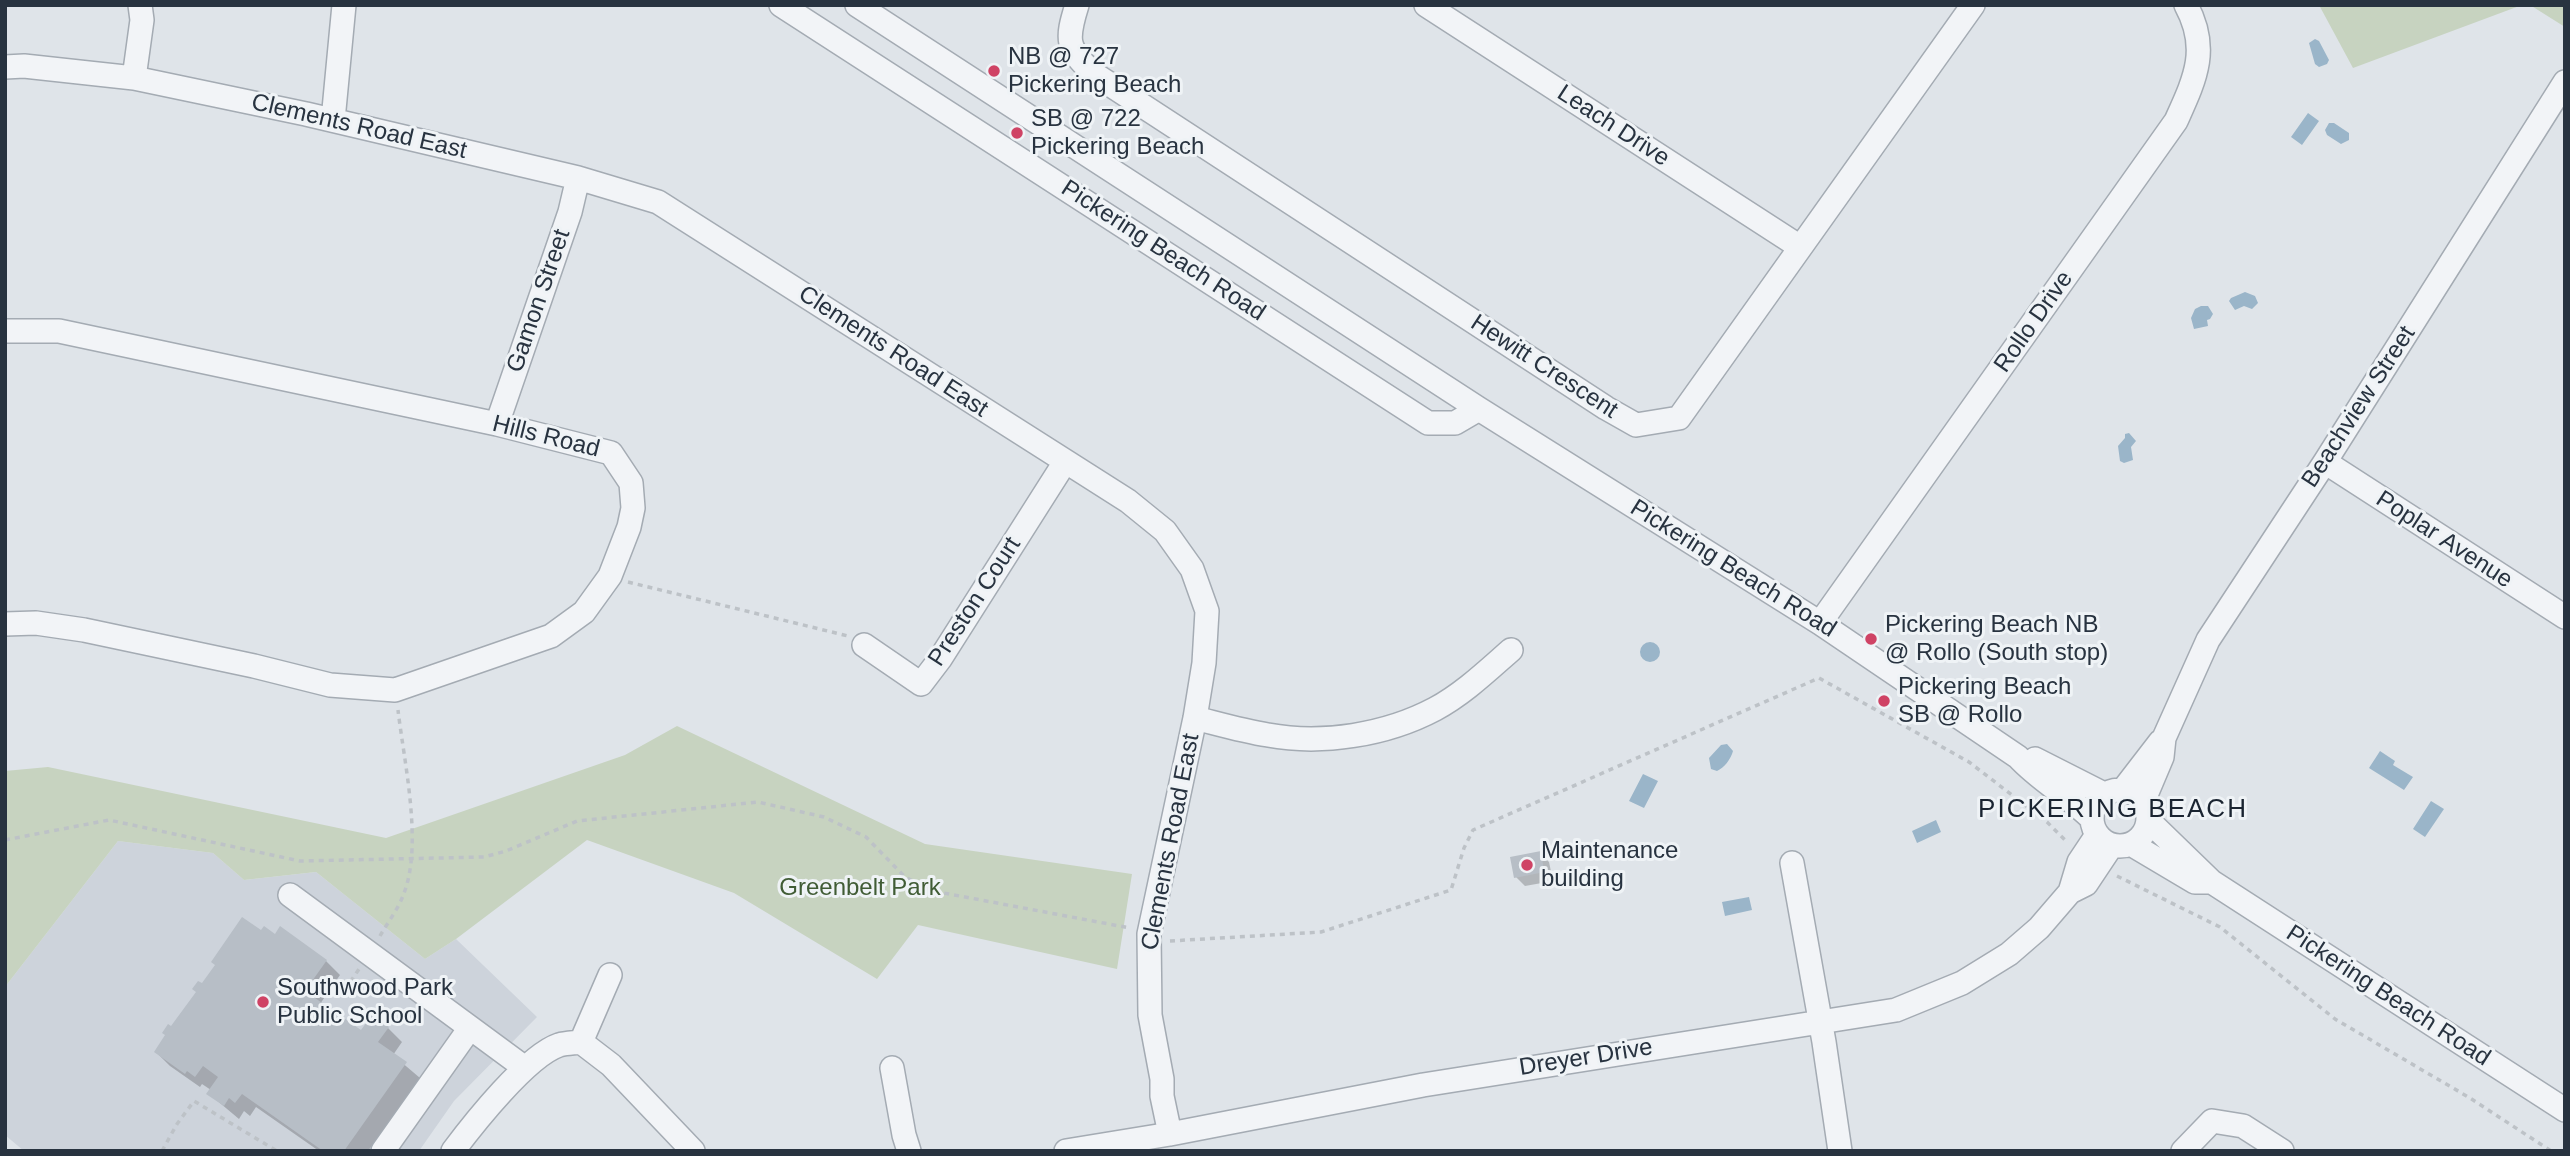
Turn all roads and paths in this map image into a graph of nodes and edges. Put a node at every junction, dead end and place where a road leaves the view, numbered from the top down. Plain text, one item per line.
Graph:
1 (140, 5) edge
2 (344, 5) edge
3 (781, 5) edge
4 (857, 5) edge
5 (1077, 5) edge
6 (1426, 5) edge
7 (1973, 5) edge
8 (2186, 5) edge
9 (5, 67) edge
10 (134, 78) junction
11 (2565, 82) edge
12 (333, 120) junction
13 (578, 178) junction
14 (1800, 247) junction
15 (5, 331) edge
16 (1479, 409) junction
17 (497, 424) junction
18 (1065, 462) junction
19 (2325, 462) junction
20 (610, 576) junction
21 (2565, 617) edge
22 (1820, 623) junction
23 (5, 624) edge
24 (864, 645) joint
25 (1510, 650) dead end
26 (395, 690) junction
27 (1195, 718) junction
28 (2164, 738) junction
29 (2018, 757) junction
30 (2114, 792) junction
31 (2145, 811) junction
32 (2108, 835) junction
33 (5, 839) edge
34 (411, 859) junction
35 (2091, 860) junction
36 (1792, 863) dead end
37 (2212, 883) junction
38 (290, 895) dead end
39 (1149, 934) junction
40 (369, 954) junction
41 (610, 975) dead end
42 (345, 990) dead end
43 (1819, 1021) junction
44 (470, 1028) junction
45 (581, 1042) junction
46 (525, 1068) junction
47 (892, 1068) dead end
48 (2565, 1110) edge
49 (1170, 1134) junction
50 (162, 1151) edge
51 (277, 1151) edge
52 (383, 1151) edge
53 (453, 1151) edge
54 (693, 1151) edge
55 (909, 1151) edge
56 (1066, 1151) edge
57 (1840, 1151) edge
58 (2183, 1151) edge
59 (2281, 1151) edge
60 (2551, 1151) edge

1 - 10 street
2 - 12 street
3 - 16 street, Pickering Beach Road
4 - 16 street, Pickering Beach Road
5 - 14 street, Hewitt Crescent
6 - 14 street, Leach Drive
7 - 14 street, Hewitt Crescent
8 - 22 street, Rollo Drive
9 - 10 street, Clements Road East
10 - 12 street, Clements Road East
11 - 19 street, Beachview Street
12 - 13 street, Clements Road East
13 - 17 street, Gamon Street
13 - 18 street, Clements Road East
15 - 17 street, Hills Road
16 - 22 street, Pickering Beach Road
17 - 20 street, Hills Road
18 - 24 street, Preston Court
18 - 27 street, Clements Road East
19 - 21 street, Poplar Avenue
19 - 28 street, Beachview Street
20 - 24 path
20 - 26 street, Hills Road
22 - 29 street, Pickering Beach Road
23 - 26 street, Hills Road
25 - 27 street
26 - 34 path
27 - 39 street, Clements Road East
28 - 30 street, Beachview Street
28 - 31 street, Beachview Street
29 - 30 street, Pickering Beach Road
29 - 32 street, Pickering Beach Road
30 - 31 street, Pickering Beach Road
30 - 32 street
31 - 32 street
31 - 37 street, Pickering Beach Road
32 - 35 street, Dreyer Drive
32 - 37 street, Pickering Beach Road
33 - 34 path
34 - 39 path
34 - 40 path
35 - 39 path
35 - 43 street, Dreyer Drive
35 - 60 path
36 - 43 street
37 - 48 street, Pickering Beach Road
38 - 40 street
39 - 49 street, Clements Road East
40 - 42 path
40 - 44 street
41 - 45 street
43 - 49 street, Dreyer Drive
43 - 57 street
44 - 46 street
44 - 52 street
45 - 46 street
45 - 54 street
46 - 53 street
47 - 55 street
49 - 56 street, Dreyer Drive
50 - 51 path
58 - 59 street

